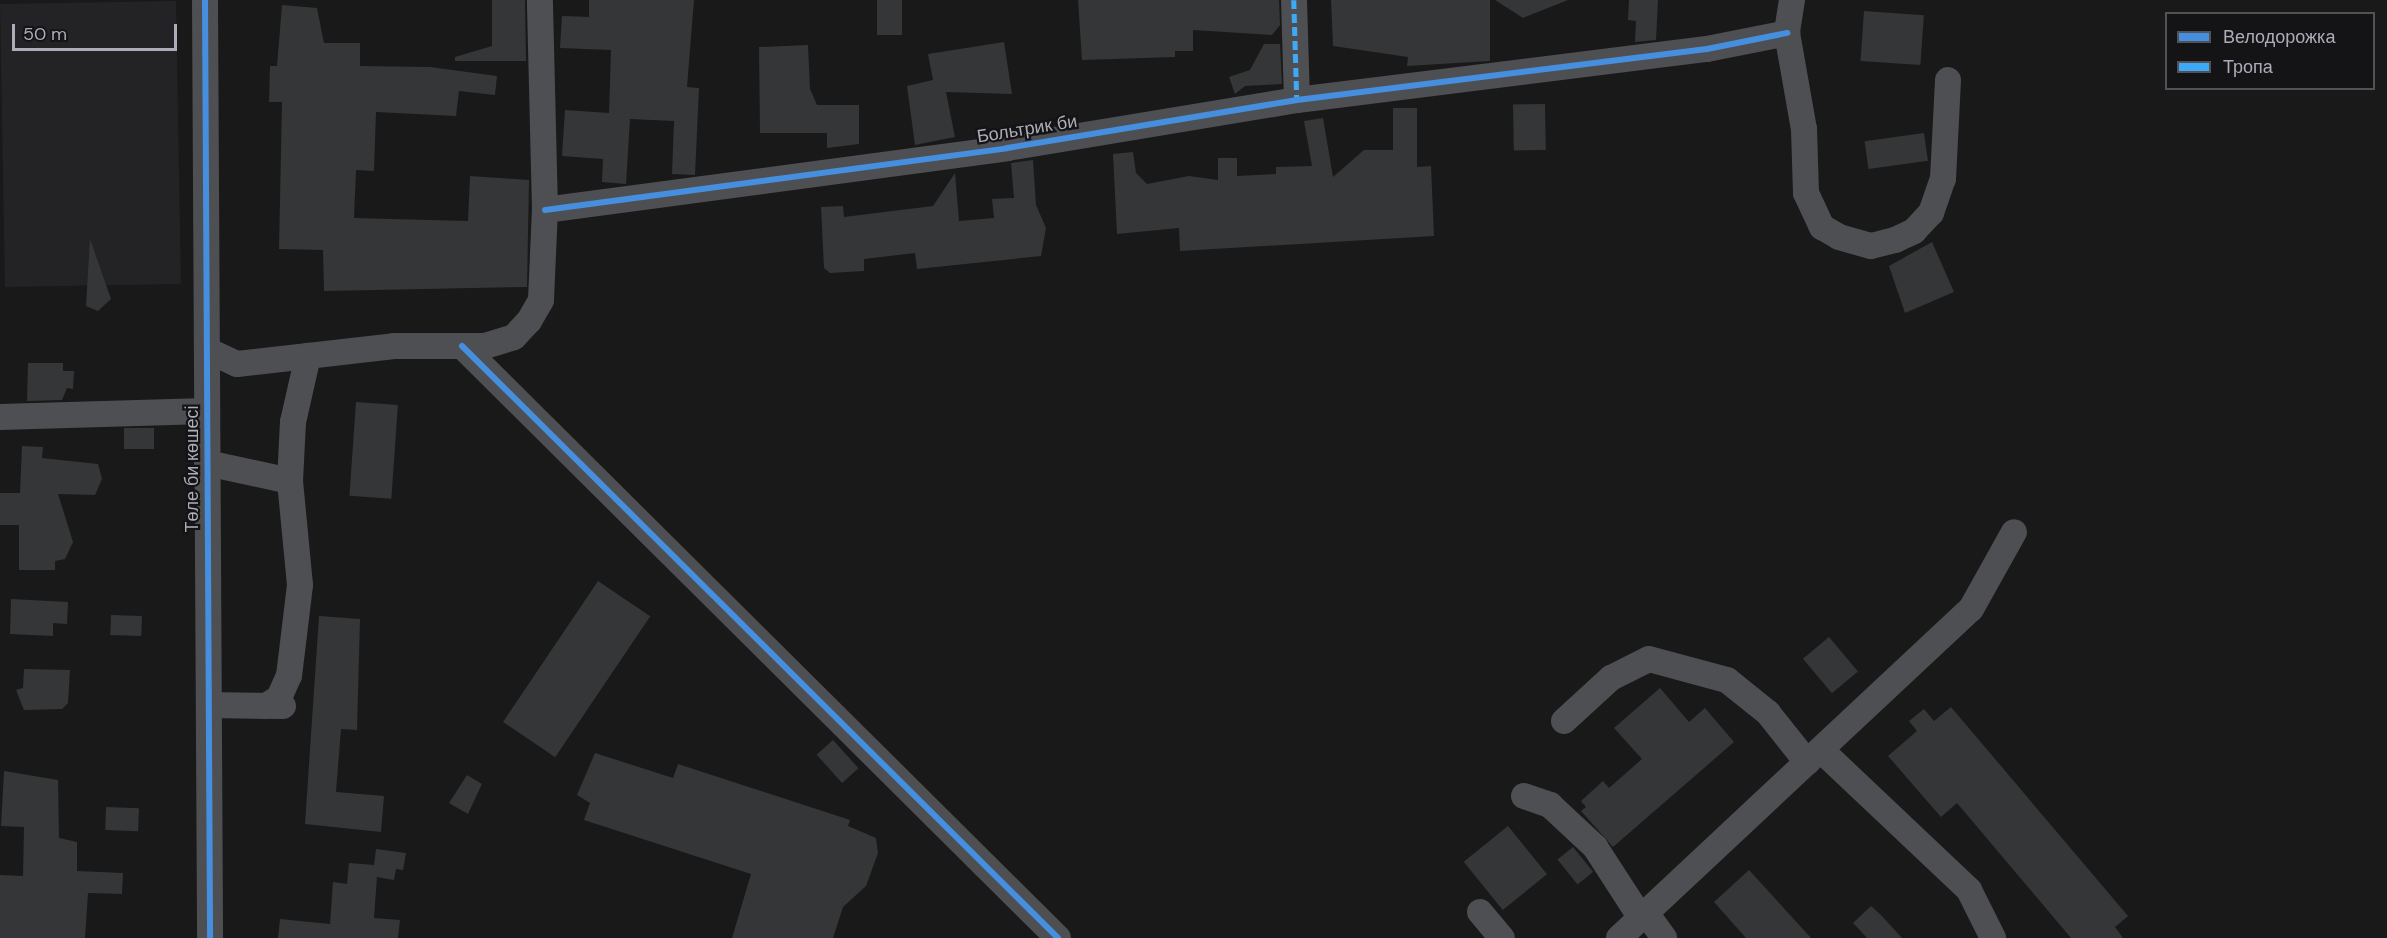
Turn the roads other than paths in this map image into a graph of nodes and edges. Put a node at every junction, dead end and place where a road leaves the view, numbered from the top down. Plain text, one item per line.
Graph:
1 (205, 0) edge
2 (540, 0) edge
3 (1294, 0) edge
4 (1792, 0) edge
5 (1787, 33) junction
6 (1948, 80) dead end
7 (1297, 100) junction
8 (545, 210) junction
9 (462, 346) junction
10 (207, 350) junction
11 (308, 356) junction
12 (206, 411) junction
13 (0, 417) edge
14 (207, 463) junction
15 (290, 481) junction
16 (2014, 532) dead end
17 (208, 705) junction
18 (1564, 721) dead end
19 (1814, 756) junction
20 (1524, 796) dead end
21 (1480, 912) dead end
22 (1643, 915) junction
23 (210, 938) edge
24 (1058, 938) edge
25 (1502, 938) edge
26 (1619, 938) edge
27 (1664, 938) edge
28 (1993, 938) edge

1 - 10 street, Төле би көшесі
2 - 8 street
3 - 7 street
4 - 5 street
5 - 6 street
5 - 7 street, Больтрик би
7 - 8 street, Больтрик би
8 - 9 street
9 - 11 street
9 - 24 street
10 - 11 street
10 - 12 street, Төле би көшесі
11 - 15 street
12 - 13 street
12 - 14 street, Төле би көшесі
14 - 15 street
14 - 17 street, Төле би көшесі
15 - 17 street
16 - 19 street
17 - 23 street, Төле би көшесі
18 - 19 street
19 - 22 street
19 - 28 street
20 - 22 street
21 - 25 street
22 - 26 street
22 - 27 street

